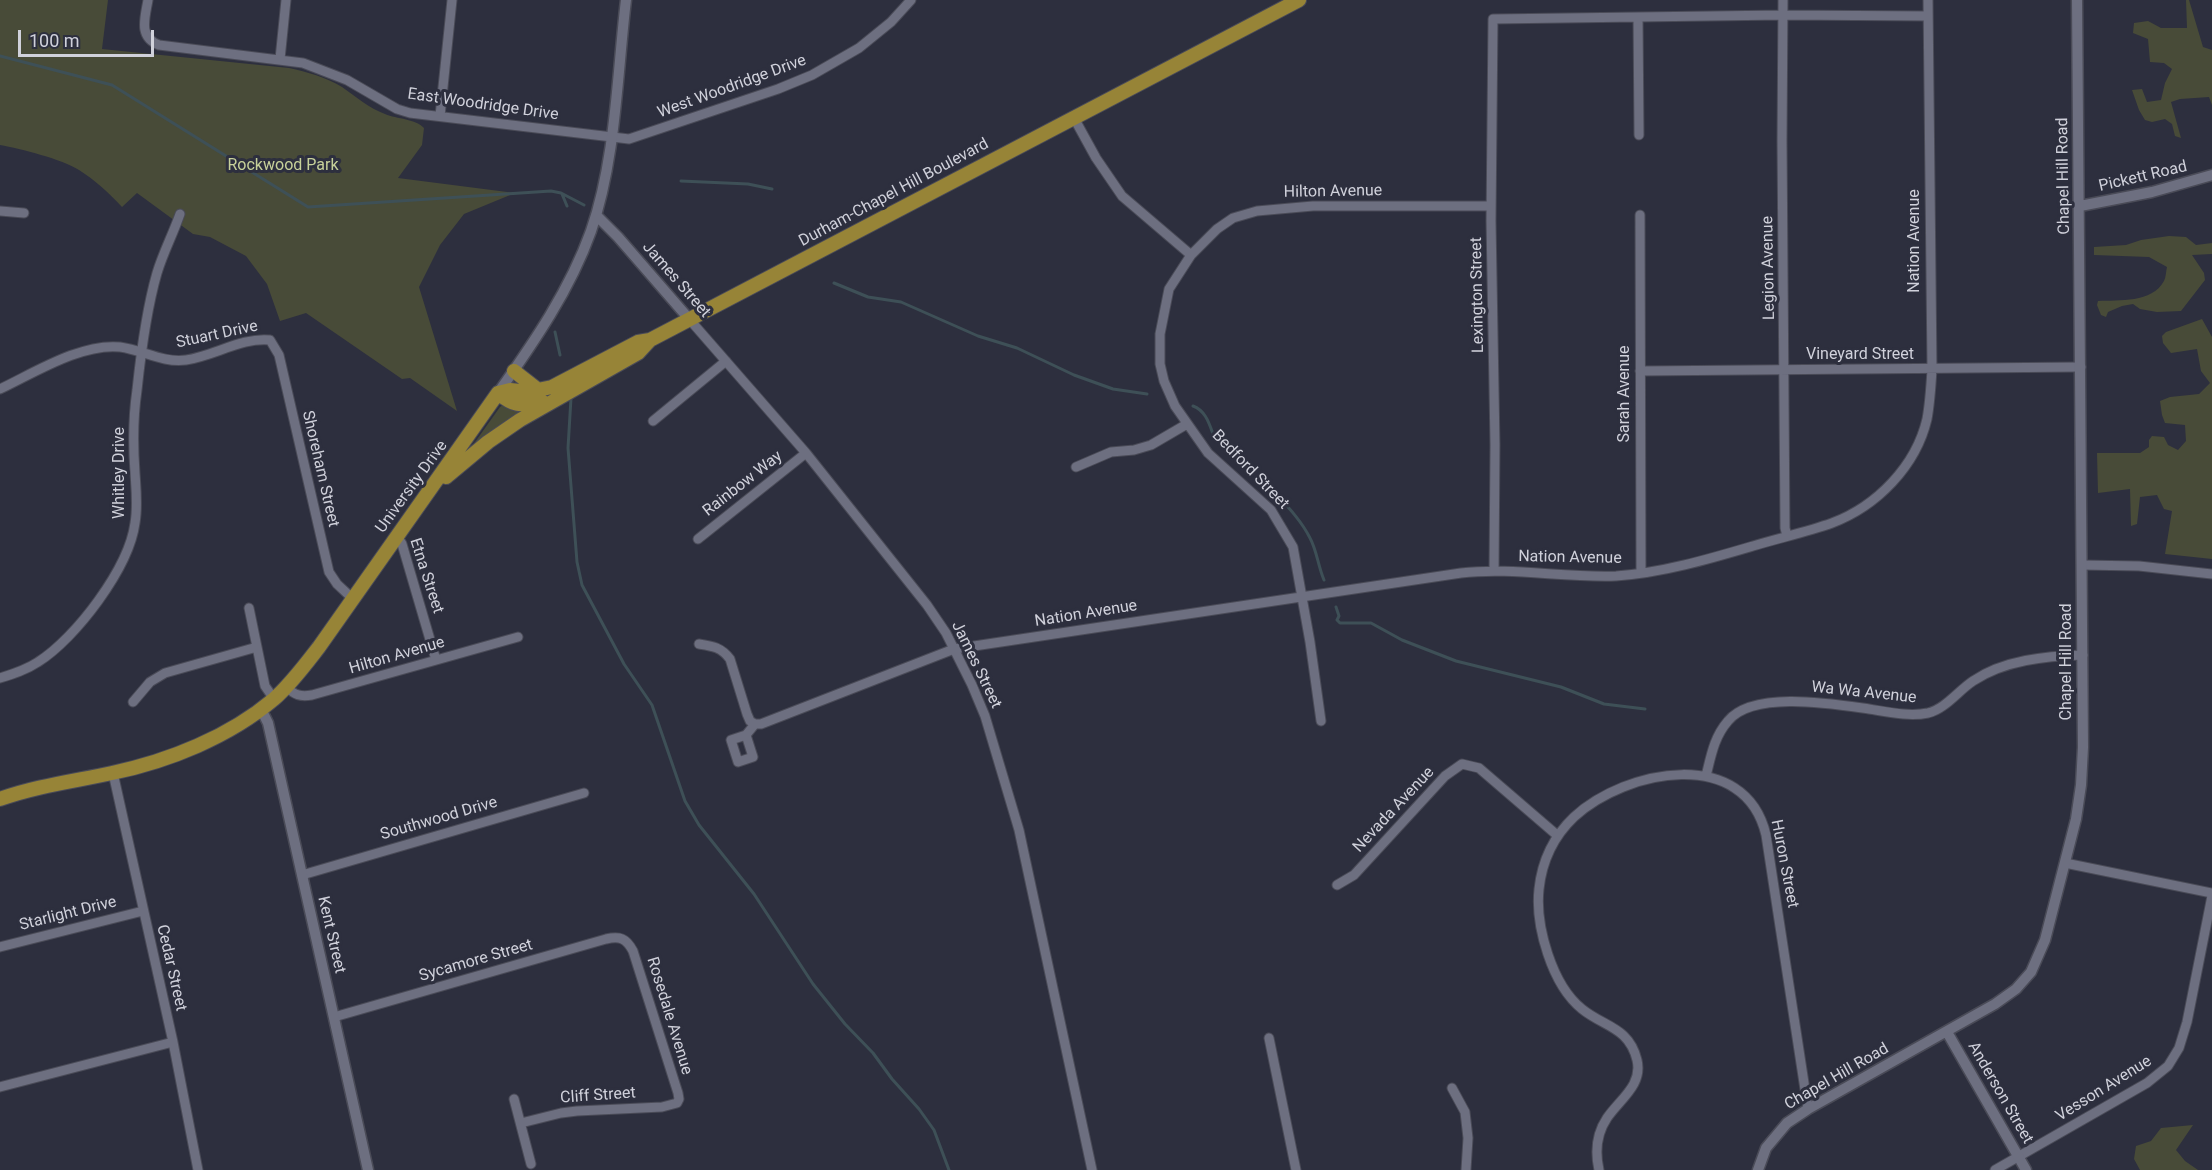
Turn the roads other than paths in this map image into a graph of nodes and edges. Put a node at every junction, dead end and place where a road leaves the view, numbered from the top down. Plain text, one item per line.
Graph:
1 (148, 0) edge
2 (286, 0) edge
3 (452, 0) edge
4 (626, 0) edge
5 (911, 0) edge
6 (1299, 0) edge
7 (1783, 0) edge
8 (1928, 0) edge
9 (2077, 0) edge
10 (1783, 15) junction
11 (1928, 16) junction
12 (1638, 17) junction
13 (280, 59) junction
14 (440, 116) junction
15 (1074, 118) junction
16 (1639, 135) dead end
17 (610, 137) junction
18 (2212, 175) edge
19 (1491, 206) junction
20 (2079, 206) junction
21 (0, 211) edge
22 (24, 213) dead end
23 (180, 214) dead end
24 (596, 215) junction
25 (1640, 215) dead end
26 (1191, 255) junction
27 (690, 320) junction
28 (270, 340) joint
29 (650, 340) junction
30 (142, 353) junction
31 (726, 361) junction
32 (2081, 367) junction
33 (1932, 369) junction
34 (1785, 370) junction
35 (514, 371) junction
36 (1640, 371) junction
37 (0, 389) edge
38 (537, 389) junction
39 (498, 393) junction
40 (553, 401) junction
41 (653, 421) dead end
42 (1187, 424) junction
43 (806, 453) junction
44 (1076, 467) dead end
45 (428, 492) junction
46 (397, 536) junction
47 (1787, 536) junction
48 (698, 539) dead end
49 (2082, 565) junction
50 (1494, 570) junction
51 (1641, 573) junction
52 (2212, 574) edge
53 (1303, 596) junction
54 (352, 599) junction
55 (249, 608) dead end
56 (518, 637) dead end
57 (699, 644) dead end
58 (257, 647) junction
59 (954, 649) junction
60 (2083, 655) junction
61 (436, 660) junction
62 (0, 678) edge
63 (286, 687) junction
64 (274, 699) junction
65 (133, 702) dead end
66 (261, 709) junction
67 (1321, 721) dead end
68 (755, 724) junction
69 (746, 735) dead end
70 (113, 773) junction
71 (1706, 776) junction
72 (584, 793) dead end
73 (1, 796) edge
74 (1558, 836) junction
75 (2065, 863) junction
76 (302, 875) junction
77 (1337, 885) dead end
78 (2212, 895) edge
79 (142, 911) junction
80 (625, 940) joint
81 (0, 947) edge
82 (334, 1017) junction
83 (1947, 1032) junction
84 (1269, 1038) dead end
85 (173, 1042) junction
86 (0, 1087) edge
87 (1452, 1088) dead end
88 (514, 1099) dead end
89 (677, 1103) joint
90 (1808, 1109) junction
91 (521, 1124) junction
92 (2019, 1157) junction
93 (531, 1164) dead end
94 (198, 1170) edge
95 (368, 1170) edge
96 (1092, 1170) edge
97 (1296, 1170) edge
98 (1466, 1170) edge
99 (1599, 1170) edge
100 (1758, 1170) edge
101 (1995, 1170) edge
102 (2026, 1170) edge

1 - 13 street, East Woodridge Drive
2 - 13 street
3 - 14 street
4 - 17 street, University Drive
5 - 17 street, West Woodridge Drive
6 - 15 main road, Durham-Chapel Hill Boulevard
7 - 10 street, Legion Avenue
8 - 11 street, Nation Avenue
9 - 20 street, Chapel Hill Road
10 - 11 street
10 - 12 street
10 - 34 street, Legion Avenue
11 - 33 street, Nation Avenue
12 - 16 street
12 - 19 street, Lexington Street
13 - 14 street, East Woodridge Drive
14 - 17 street, East Woodridge Drive
15 - 26 street
15 - 27 main road, Durham-Chapel Hill Boulevard
17 - 24 street, University Drive
18 - 20 street, Pickett Road
19 - 26 street, Hilton Avenue
19 - 50 street, Lexington Street
20 - 32 street, Chapel Hill Road
21 - 22 street
23 - 30 street, Whitley Drive
24 - 27 street, James Street
24 - 35 street, University Drive
25 - 36 street, Sarah Avenue
26 - 42 street, Bedford Street
27 - 29 main road, Durham-Chapel Hill Boulevard
27 - 31 street, James Street
28 - 30 street, Stuart Drive
28 - 54 street, Shoreham Street
29 - 38 main road, Durham-Chapel Hill Boulevard
29 - 40 main road
30 - 37 street, Stuart Drive
30 - 62 street, Whitley Drive
31 - 41 street
31 - 43 street, James Street
32 - 33 street, Vineyard Street
32 - 49 street, Chapel Hill Road
33 - 34 street, Vineyard Street
33 - 47 street, Nation Avenue
34 - 36 street, Vineyard Street
34 - 47 street, Legion Avenue
35 - 38 main road
35 - 39 street, University Drive
36 - 51 street, Sarah Avenue
38 - 39 main road, Durham-Chapel Hill Boulevard
39 - 40 main road
39 - 45 main road, University Drive
40 - 45 main road
42 - 44 street
42 - 53 street, Bedford Street
43 - 48 street, Rainbow Way
43 - 59 street, James Street
45 - 46 main road, University Drive
46 - 54 main road, University Drive
46 - 61 street, Etna Street
47 - 51 street, Nation Avenue
49 - 52 street
49 - 60 street, Chapel Hill Road
50 - 51 street, Nation Avenue
50 - 53 street, Nation Avenue
53 - 59 street, Nation Avenue
53 - 67 street, Bedford Street
54 - 63 main road, University Drive
55 - 58 street
56 - 61 street, Hilton Avenue
57 - 68 street
58 - 64 street
58 - 65 street
59 - 68 street, Nation Avenue
59 - 96 street, James Street
60 - 71 street, Wa Wa Avenue
60 - 75 street, Chapel Hill Road
61 - 63 street, Hilton Avenue
63 - 64 main road, University Drive
64 - 66 main road, University Drive
66 - 70 main road, University Drive
66 - 76 street, Kent Street
68 - 69 street
70 - 73 main road, University Drive
70 - 79 street, Cedar Street
71 - 74 street, Huron Street
71 - 90 street, Huron Street
72 - 76 street, Southwood Drive
74 - 77 street, Nevada Avenue
74 - 99 street, Huron Street
75 - 78 street
75 - 83 street, Chapel Hill Road
76 - 82 street, Kent Street
78 - 92 street, Vesson Avenue
79 - 81 street, Starlight Drive
79 - 85 street, Cedar Street
80 - 82 street, Sycamore Street
80 - 89 street, Rosedale Avenue
82 - 95 street, Kent Street
83 - 90 street, Chapel Hill Road
83 - 92 street, Anderson Street
84 - 97 street
85 - 86 street
85 - 94 street, Cedar Street
87 - 98 street
88 - 91 street
89 - 91 street, Cliff Street
90 - 100 street, Chapel Hill Road
91 - 93 street
92 - 101 street, Vesson Avenue
92 - 102 street, Anderson Street

